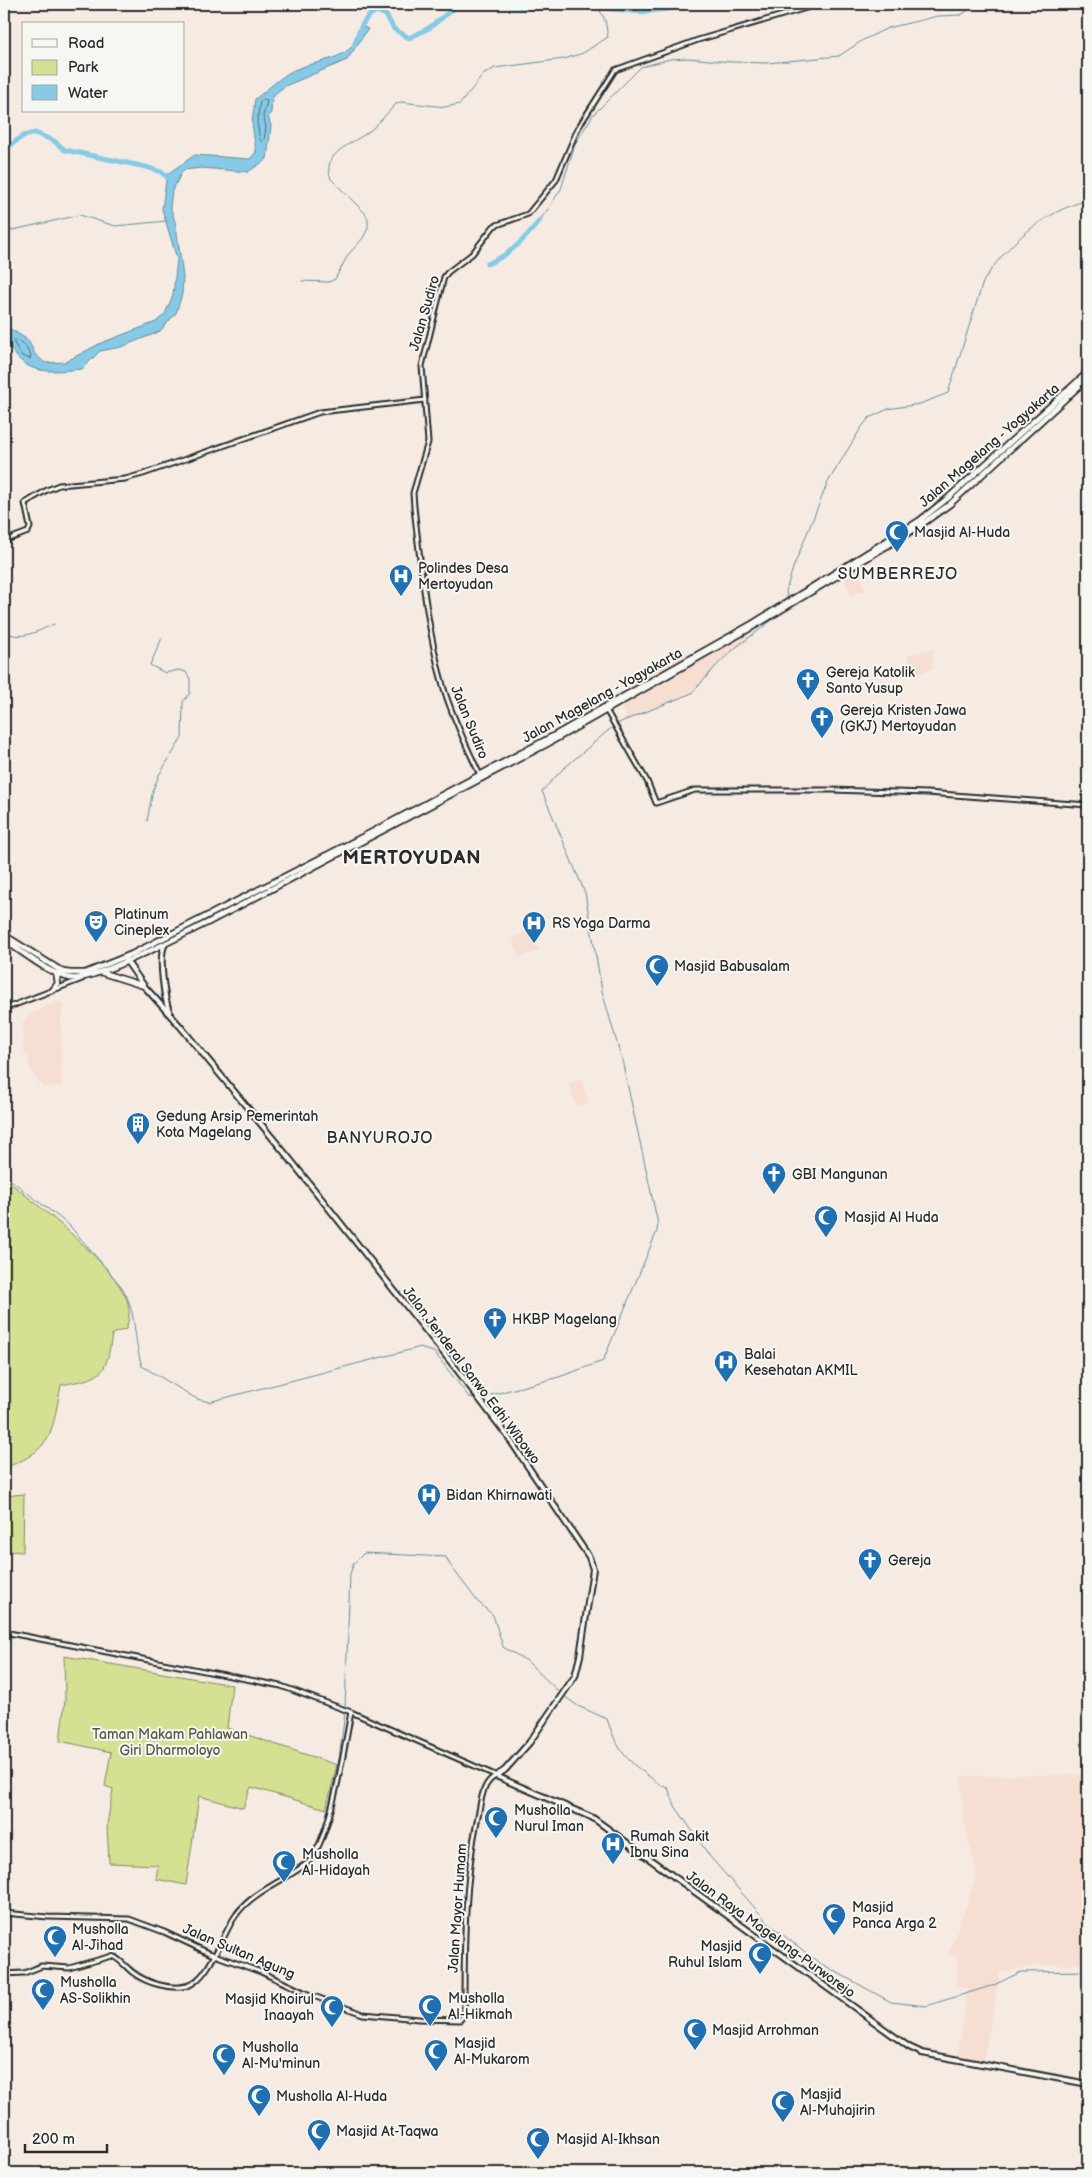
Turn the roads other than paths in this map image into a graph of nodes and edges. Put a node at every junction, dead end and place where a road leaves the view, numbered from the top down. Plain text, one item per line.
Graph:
1 (820, 4) edge
2 (1082, 4) edge
3 (1088, 11) edge
4 (1088, 372) edge
5 (1088, 378) edge
6 (425, 400) junction
7 (4, 541) edge
8 (891, 541) junction
9 (790, 602) junction
10 (752, 625) junction
11 (606, 710) junction
12 (480, 775) junction
13 (1088, 805) edge
14 (5, 939) edge
15 (168, 942) junction
16 (151, 945) junction
17 (160, 946) junction
18 (162, 953) junction
19 (125, 959) junction
20 (63, 972) junction
21 (100, 972) junction
22 (56, 973) junction
23 (85, 975) junction
24 (67, 978) junction
25 (73, 979) junction
26 (64, 986) junction
27 (144, 986) junction
28 (53, 990) junction
29 (166, 998) junction
30 (158, 1003) junction
31 (4, 1009) edge
32 (172, 1017) junction
33 (4, 1632) edge
34 (348, 1712) junction
35 (496, 1776) junction
36 (4, 1912) edge
37 (212, 1954) junction
38 (4, 1974) edge
39 (463, 2018) joint
40 (1088, 2084) edge

1 - 6 street, Jalan Sudiro
2 - 3 street
4 - 8 highway, Jalan Magelang - Yogyakarta
5 - 8 highway, Jalan Magelang - Yogyakarta
6 - 7 street
6 - 12 street, Jalan Sudiro
8 - 9 highway, Jalan Magelang - Yogyakarta
8 - 9 highway, Jalan Magelang - Yogyakarta
9 - 10 highway, Jalan Magelang - Yogyakarta
9 - 10 highway, Jalan Magelang - Yogyakarta
10 - 11 highway, Jalan Magelang - Yogyakarta
10 - 12 highway, Jalan Magelang - Yogyakarta
11 - 13 street
11 - 15 highway, Jalan Magelang - Yogyakarta
12 - 16 highway, Jalan Magelang - Yogyakarta
14 - 20 highway
14 - 22 highway
15 - 17 highway, Jalan Magelang - Yogyakarta
15 - 18 main road
16 - 17 main road
16 - 19 highway, Jalan Magelang - Yogyakarta
17 - 18 main road, Jalan Jenderal Sarwo Edhi Wibowo
17 - 19 highway, Jalan Magelang - Yogyakarta
18 - 29 main road, Jalan Jenderal Sarwo Edhi Wibowo
19 - 21 highway, Jalan Magelang - Yogyakarta
19 - 23 highway, Jalan Magelang - Yogyakarta
19 - 27 main road, Jalan Jenderal Sarwo Edhi Wibowo
20 - 23 highway
20 - 24 street
21 - 23 highway, Jalan Magelang - Yogyakarta
21 - 27 highway
22 - 24 highway
22 - 28 highway
23 - 25 highway
23 - 26 street
24 - 25 highway
24 - 26 street
25 - 26 street
26 - 28 street
27 - 30 main road, Jalan Jenderal Sarwo Edhi Wibowo
28 - 31 street
29 - 30 main road
29 - 32 main road, Jalan Jenderal Sarwo Edhi Wibowo
30 - 32 main road, Jalan Jenderal Sarwo Edhi Wibowo
32 - 35 main road, Jalan Jenderal Sarwo Edhi Wibowo
33 - 34 street, Jalan Raya Magelang-Purworejo
34 - 35 street, Jalan Raya Magelang-Purworejo
34 - 37 street
35 - 39 street, Jalan Mayor Humam
35 - 40 main road, Jalan Raya Magelang-Purworejo
36 - 37 street, Jalan Sultan Agung
37 - 38 street
37 - 39 street, Jalan Sultan Agung

